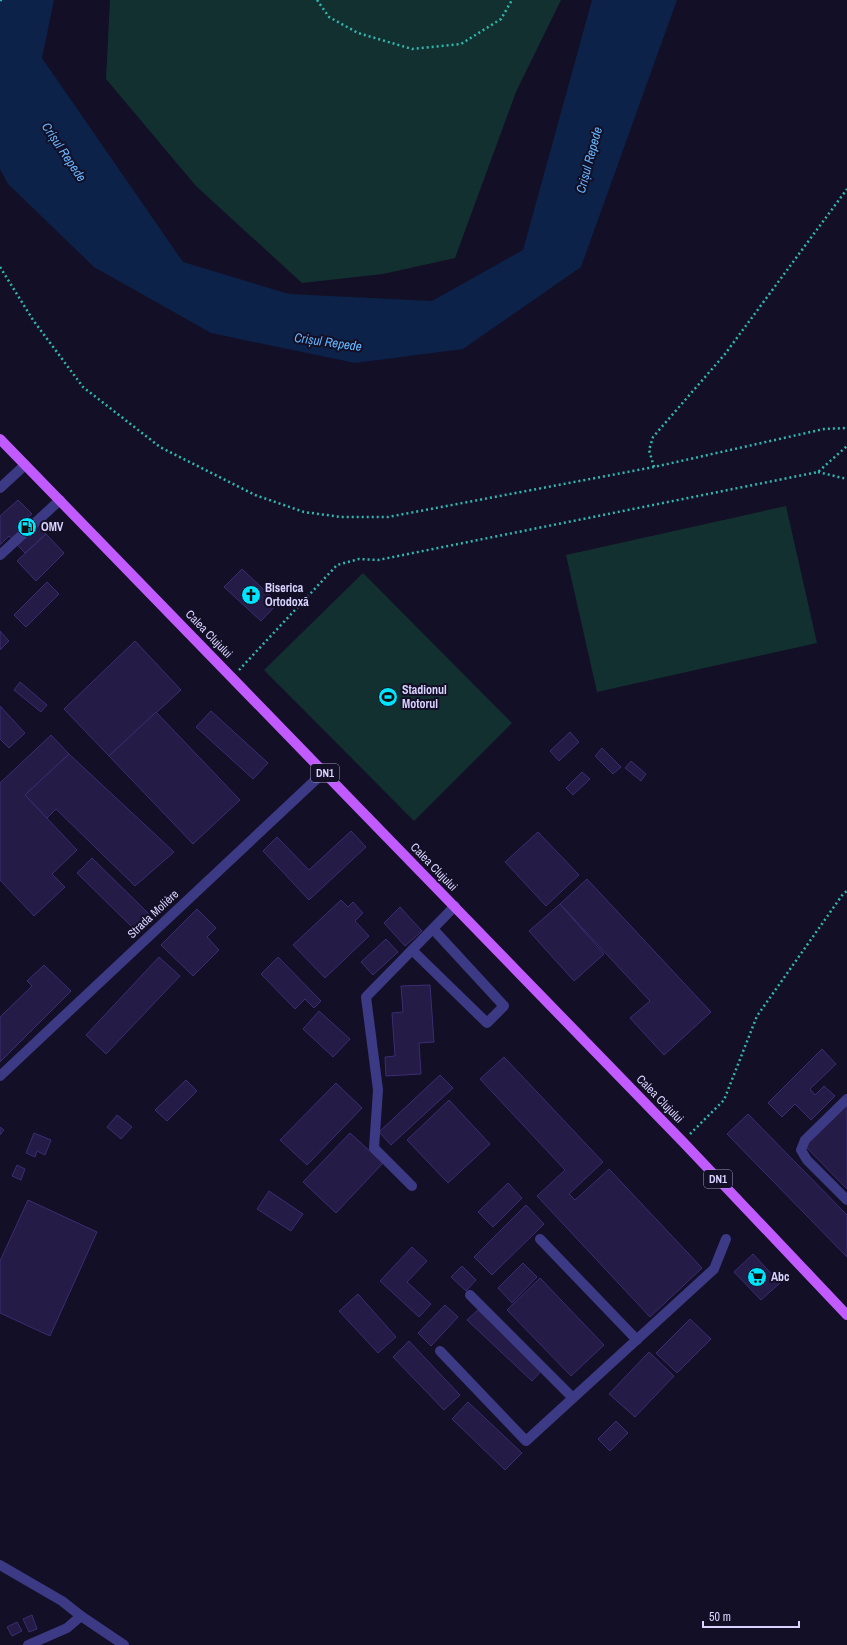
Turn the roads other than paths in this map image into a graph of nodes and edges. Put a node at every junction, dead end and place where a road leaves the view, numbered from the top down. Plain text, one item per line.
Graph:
1 (0, 439) edge
2 (25, 465) junction
3 (0, 488) edge
4 (60, 500) junction
5 (0, 555) edge
6 (324, 772) junction
7 (455, 906) junction
8 (433, 929) junction
9 (412, 950) junction
10 (0, 1076) edge
11 (847, 1099) edge
12 (412, 1186) dead end
13 (847, 1200) edge
14 (540, 1239) dead end
15 (726, 1239) dead end
16 (470, 1295) dead end
17 (847, 1315) edge
18 (637, 1340) junction
19 (440, 1351) dead end
20 (573, 1398) junction
21 (0, 1564) edge
22 (81, 1616) junction
23 (28, 1645) edge
24 (124, 1645) edge

1 - 2 main road, Calea Clujului / DN1
2 - 3 street
2 - 4 main road, Calea Clujului / DN1
4 - 5 street
4 - 6 main road, Calea Clujului / DN1
6 - 7 main road, Calea Clujului / DN1
6 - 10 street, Strada Molière
7 - 8 street
7 - 17 main road, Calea Clujului / DN1
8 - 9 street
8 - 9 street
9 - 12 street
11 - 13 street
14 - 18 street
15 - 18 street
16 - 20 street
18 - 20 street
19 - 20 street
21 - 22 street
22 - 23 street
22 - 24 street

